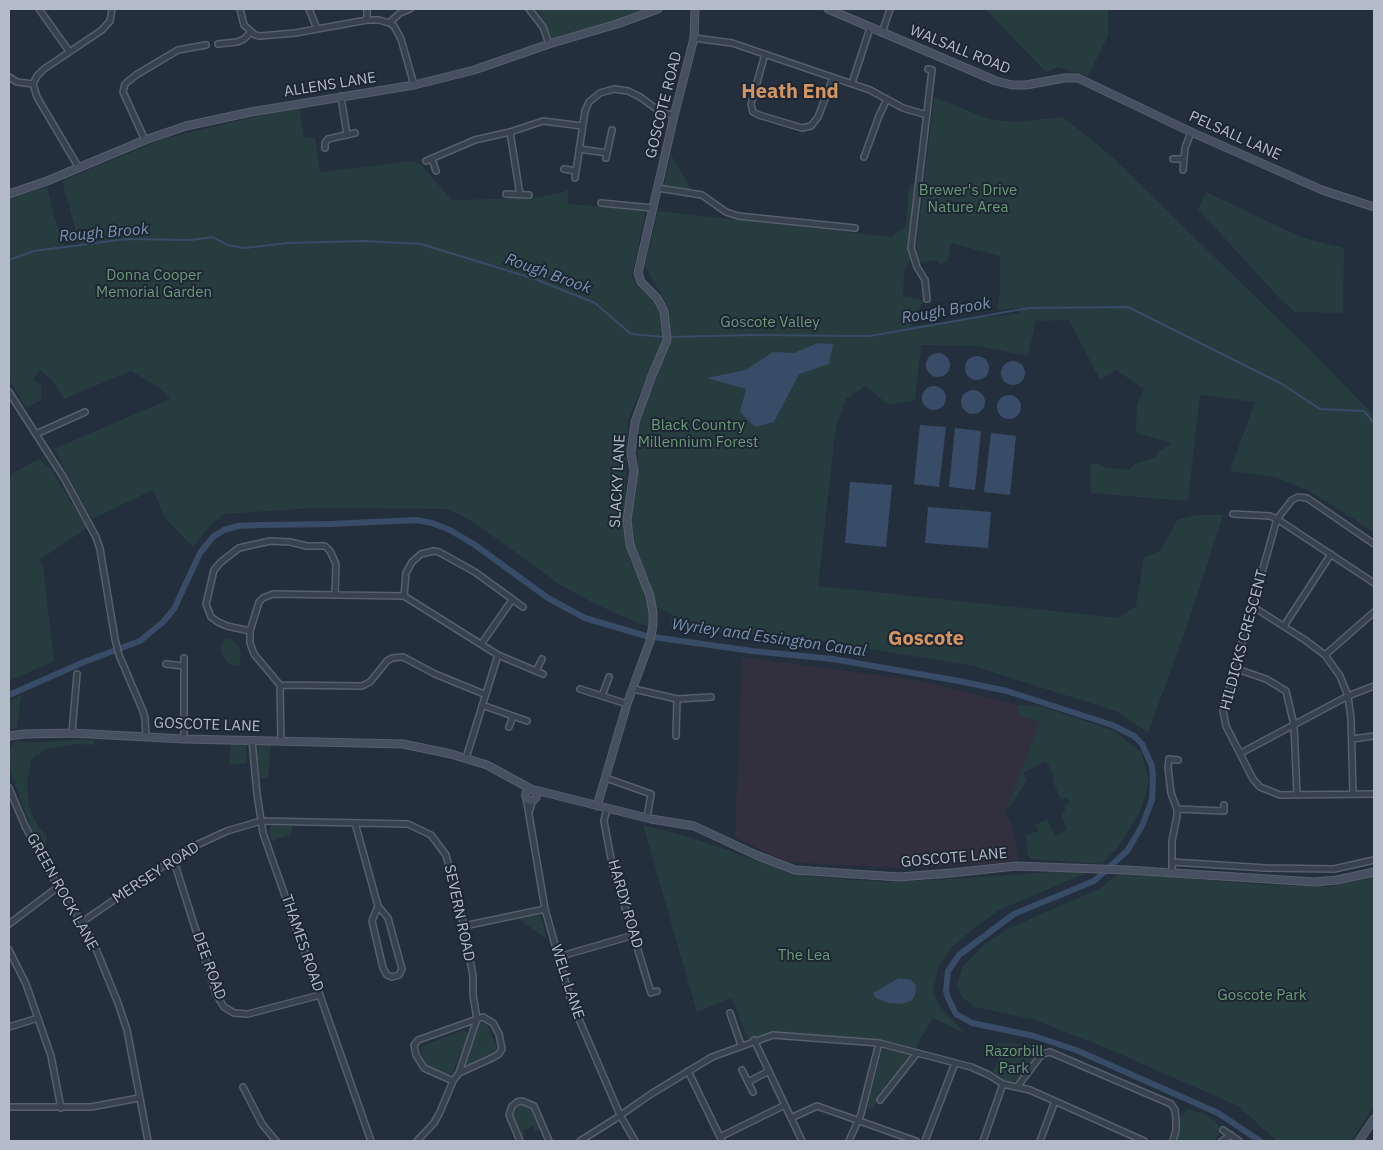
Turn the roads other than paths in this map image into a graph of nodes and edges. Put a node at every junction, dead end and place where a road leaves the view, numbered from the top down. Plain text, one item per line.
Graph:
1 (40, 9) edge
2 (112, 9) edge
3 (240, 9) edge
4 (309, 9) edge
5 (368, 9) edge
6 (410, 9) edge
7 (530, 9) edge
8 (658, 9) edge
9 (695, 9) edge
10 (828, 9) edge
11 (890, 9) edge
12 (367, 20) junction
13 (389, 23) junction
14 (870, 28) junction
15 (317, 29) junction
16 (251, 32) junction
17 (882, 33) junction
18 (224, 36) dead end
19 (694, 38) junction
20 (218, 44) dead end
21 (226, 44) junction
22 (550, 44) junction
23 (206, 45) dead end
24 (69, 51) junction
25 (765, 54) junction
26 (928, 69) dead end
27 (9, 77) edge
28 (833, 78) junction
29 (1087, 81) joint
30 (852, 83) junction
31 (33, 84) junction
32 (414, 85) junction
33 (341, 96) junction
34 (887, 99) junction
35 (927, 115) junction
36 (674, 116) junction
37 (582, 126) junction
38 (612, 130) dead end
39 (510, 132) junction
40 (1191, 132) junction
41 (355, 133) dead end
42 (873, 133) junction
43 (347, 135) junction
44 (880, 135) dead end
45 (145, 140) junction
46 (325, 148) dead end
47 (579, 149) junction
48 (864, 157) dead end
49 (1173, 159) dead end
50 (1183, 159) junction
51 (78, 168) junction
52 (564, 169) dead end
53 (576, 170) junction
54 (1183, 170) dead end
55 (436, 171) dead end
56 (575, 178) dead end
57 (658, 188) junction
58 (9, 194) edge
59 (506, 194) dead end
60 (520, 195) junction
61 (530, 195) dead end
62 (600, 203) dead end
63 (1374, 207) edge
64 (653, 208) junction
65 (855, 228) dead end
66 (927, 299) dead end
67 (666, 330) joint
68 (9, 392) edge
69 (85, 412) dead end
70 (36, 434) junction
71 (1233, 514) dead end
72 (1276, 519) junction
73 (1374, 544) edge
74 (1330, 554) junction
75 (1374, 583) edge
76 (335, 594) junction
77 (404, 596) junction
78 (512, 600) junction
79 (1252, 606) junction
80 (523, 607) dead end
81 (1374, 612) edge
82 (1284, 626) junction
83 (250, 631) junction
84 (482, 643) junction
85 (498, 654) junction
86 (1325, 655) junction
87 (184, 658) dead end
88 (542, 659) dead end
89 (166, 664) dead end
90 (184, 666) junction
91 (1234, 668) junction
92 (536, 671) junction
93 (77, 674) dead end
94 (543, 674) dead end
95 (609, 676) dead end
96 (280, 685) junction
97 (1374, 686) edge
98 (580, 689) dead end
99 (634, 689) junction
100 (484, 694) junction
101 (602, 696) junction
102 (1348, 696) junction
103 (711, 698) dead end
104 (677, 699) junction
105 (627, 704) junction
106 (482, 706) junction
107 (513, 716) junction
108 (527, 721) dead end
109 (1294, 725) junction
110 (509, 726) dead end
111 (72, 733) junction
112 (9, 736) edge
113 (676, 736) dead end
114 (1374, 736) edge
115 (146, 737) junction
116 (184, 738) junction
117 (1352, 739) junction
118 (252, 740) junction
119 (281, 740) junction
120 (1241, 753) junction
121 (466, 758) junction
122 (1178, 760) dead end
123 (606, 778) junction
124 (9, 788) edge
125 (1353, 793) junction
126 (1297, 794) junction
127 (1374, 794) edge
128 (531, 795) junction
129 (1224, 805) dead end
130 (597, 806) junction
131 (607, 808) junction
132 (1177, 809) junction
133 (647, 818) junction
134 (261, 821) junction
135 (356, 823) junction
136 (173, 858) junction
137 (1374, 860) edge
138 (1172, 862) junction
139 (1266, 868) junction
140 (1172, 872) junction
141 (1374, 872) edge
142 (1266, 880) junction
143 (58, 887) junction
144 (378, 906) junction
145 (545, 909) junction
146 (82, 922) junction
147 (9, 924) edge
148 (464, 926) junction
149 (634, 935) junction
150 (9, 950) edge
151 (558, 957) junction
152 (657, 990) dead end
153 (320, 995) junction
154 (730, 1013) dead end
155 (38, 1018) junction
156 (477, 1018) junction
157 (9, 1027) edge
158 (754, 1040) junction
159 (879, 1043) junction
160 (741, 1045) junction
161 (917, 1053) junction
162 (955, 1063) junction
163 (742, 1070) dead end
164 (688, 1071) junction
165 (769, 1072) junction
166 (459, 1073) junction
167 (453, 1081) junction
168 (748, 1082) junction
169 (1004, 1084) junction
170 (243, 1087) dead end
171 (1017, 1087) junction
172 (753, 1092) dead end
173 (140, 1098) junction
174 (880, 1100) dead end
175 (1055, 1101) junction
176 (784, 1105) junction
177 (9, 1107) edge
178 (61, 1108) junction
179 (617, 1117) junction
180 (791, 1118) junction
181 (1374, 1119) edge
182 (859, 1120) junction
183 (1223, 1130) dead end
184 (1132, 1135) junction
185 (1231, 1135) junction
186 (721, 1139) edge
187 (273, 1140) edge
188 (148, 1141) edge
189 (371, 1141) edge
190 (417, 1141) edge
191 (520, 1141) edge
192 (549, 1141) edge
193 (580, 1141) edge
194 (635, 1141) edge
195 (802, 1141) edge
196 (849, 1141) edge
197 (916, 1141) edge
198 (926, 1141) edge
199 (983, 1141) edge
200 (1040, 1141) edge
201 (1131, 1141) edge
202 (1144, 1141) edge
203 (1173, 1141) edge
204 (1222, 1141) edge
205 (1239, 1141) edge
206 (1359, 1141) edge

1 - 24 street
2 - 24 street
3 - 16 street
4 - 15 street
5 - 12 street
6 - 13 street
7 - 22 street
8 - 22 street, ALLENS LANE
9 - 19 street, GOSCOTE ROAD
10 - 14 street, WALSALL ROAD
11 - 17 street
12 - 13 street
12 - 15 street
13 - 32 street
14 - 17 street, WALSALL ROAD
14 - 30 street
15 - 16 street
16 - 21 street
17 - 29 street, WALSALL ROAD
18 - 21 street
19 - 25 street
19 - 36 street, GOSCOTE ROAD
20 - 21 street
22 - 32 street, ALLENS LANE
23 - 45 street
24 - 31 street
25 - 28 street
25 - 28 street
26 - 35 street
27 - 31 street
28 - 30 street
29 - 40 street, PELSALL LANE
30 - 34 street
31 - 51 street
32 - 33 street, ALLENS LANE
33 - 43 street
33 - 45 street, ALLENS LANE
34 - 35 street
34 - 42 street
35 - 66 street
36 - 37 street
36 - 57 street, GOSCOTE ROAD
37 - 39 street
37 - 47 street
38 - 47 street
39 - 55 street
39 - 60 street
40 - 50 street
40 - 63 street, PELSALL LANE
41 - 43 street
42 - 44 street
42 - 48 street
43 - 46 street
45 - 51 street, ALLENS LANE
47 - 53 street
49 - 50 street
50 - 54 street
51 - 58 street, ALLENS LANE
52 - 53 street
53 - 56 street
57 - 64 street, GOSCOTE ROAD
57 - 65 street
59 - 60 street
60 - 61 street
62 - 64 street
64 - 67 street, GOSCOTE ROAD
67 - 99 street, SLACKY LANE
68 - 70 street, GOSCOTE LANE
69 - 70 street
70 - 115 street, GOSCOTE LANE
71 - 72 street
72 - 73 street
72 - 74 street
72 - 79 street, HILDICKS CRESCENT
74 - 75 street
74 - 82 street
76 - 77 street
76 - 83 street
76 - 83 street
77 - 78 street
77 - 84 street
78 - 80 street
78 - 84 street
79 - 82 street
79 - 91 street, HILDICKS CRESCENT
81 - 86 street
82 - 86 street
83 - 96 street
84 - 85 street
85 - 92 street
85 - 100 street
86 - 102 street
87 - 90 street
88 - 92 street
89 - 90 street
90 - 116 street
91 - 109 street
91 - 120 street, HILDICKS CRESCENT
92 - 94 street
93 - 111 street
95 - 101 street
96 - 100 street
96 - 119 street
97 - 102 street
98 - 101 street
99 - 104 street
99 - 105 street, SLACKY LANE
100 - 106 street
101 - 105 street
102 - 109 street
102 - 117 street
103 - 104 street
104 - 113 street
105 - 123 street, SLACKY LANE
106 - 107 street
106 - 121 street
107 - 108 street
107 - 110 street
109 - 120 street
109 - 126 street
111 - 112 street
111 - 115 street
114 - 117 street
115 - 116 street, GOSCOTE LANE
116 - 118 street, GOSCOTE LANE
117 - 125 street
118 - 119 street, GOSCOTE LANE
118 - 134 street, THAMES ROAD
119 - 121 street, GOSCOTE LANE
120 - 126 street, HILDICKS CRESCENT
121 - 128 street, GOSCOTE LANE
122 - 132 street
123 - 130 street, SLACKY LANE
123 - 133 street
124 - 143 street, GREEN ROCK LANE
125 - 126 street, HILDICKS CRESCENT
125 - 127 street, HILDICKS CRESCENT
128 - 130 street, GOSCOTE LANE
128 - 145 street, WELL LANE
129 - 132 street
130 - 131 street, GOSCOTE LANE
131 - 133 street, GOSCOTE LANE
131 - 149 street, HARDY ROAD
132 - 138 street
133 - 140 street, GOSCOTE LANE
134 - 135 street, SEVERN ROAD
134 - 136 street, MERSEY ROAD
134 - 153 street, THAMES ROAD
135 - 144 street
135 - 148 street, SEVERN ROAD
136 - 146 street, MERSEY ROAD
136 - 153 street, DEE ROAD
137 - 139 street
138 - 139 street
138 - 140 street
139 - 142 street
140 - 142 street, GOSCOTE LANE
141 - 142 street, GOSCOTE LANE
143 - 146 street, GREEN ROCK LANE
143 - 147 street
144 - 144 street
145 - 148 street
145 - 151 street, WELL LANE
146 - 173 street, GREEN ROCK LANE
148 - 156 street, SEVERN ROAD
149 - 151 street
149 - 152 street, HARDY ROAD
150 - 155 street
151 - 179 street, WELL LANE
153 - 189 street, THAMES ROAD
154 - 160 street
155 - 157 street
155 - 178 street
156 - 166 street, SEVERN ROAD
156 - 166 street, SEVERN ROAD
156 - 167 street
158 - 159 street
158 - 160 street
158 - 165 street
159 - 161 street
159 - 182 street
160 - 164 street
161 - 162 street
161 - 174 street
162 - 169 street
162 - 198 street
163 - 168 street
164 - 179 street
164 - 186 street
165 - 168 street
165 - 176 street
166 - 167 street, SEVERN ROAD
167 - 190 street, SEVERN ROAD
168 - 172 street
169 - 171 street
169 - 199 street
170 - 187 street
171 - 175 street
171 - 203 street
173 - 178 street
173 - 188 street, GREEN ROCK LANE
175 - 184 street
175 - 200 street
176 - 180 street
176 - 186 street
177 - 178 street
179 - 193 street
179 - 194 street, WELL LANE
180 - 182 street
180 - 195 street
181 - 206 street
182 - 196 street
182 - 197 street
183 - 185 street
184 - 201 street
184 - 202 street
185 - 204 street
185 - 205 street
191 - 192 street

